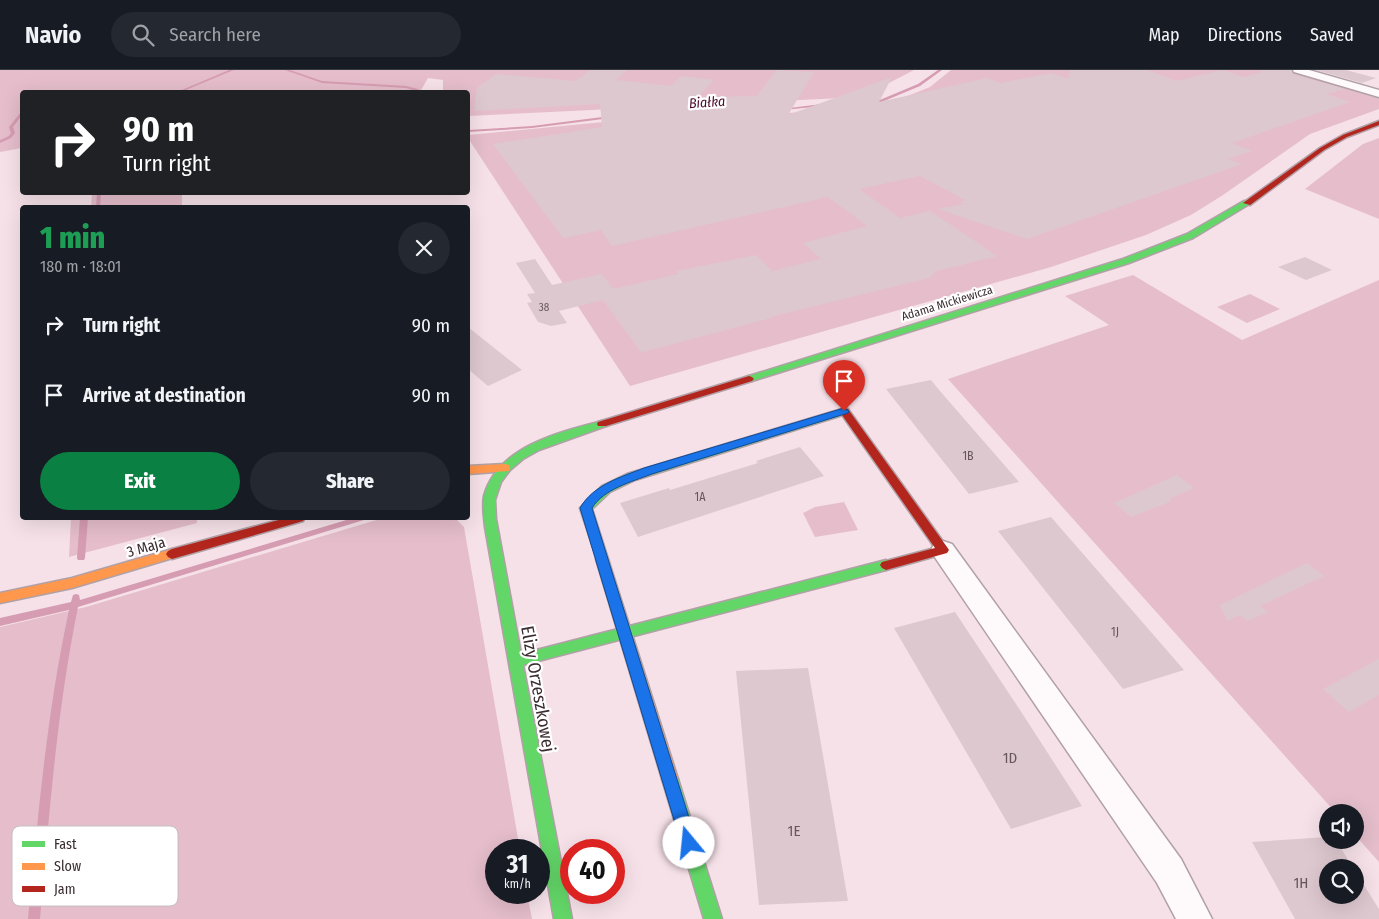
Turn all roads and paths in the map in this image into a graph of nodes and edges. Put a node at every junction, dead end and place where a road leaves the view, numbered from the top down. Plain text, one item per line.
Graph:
1 (1298, 70) edge
2 (1379, 94) edge
3 (1379, 123) edge
4 (505, 468) junction
5 (470, 470) edge
6 (292, 520) edge
7 (943, 550) junction
8 (0, 598) edge
9 (624, 633) junction
10 (516, 661) junction
11 (562, 919) edge
12 (713, 919) edge
13 (1195, 919) edge

1 - 2 street
3 - 4 street, Adama Mickiewicza
4 - 5 street
4 - 10 street, Elizy Orzeszkowej
6 - 8 street, 3 Maja
7 - 9 street
7 - 9 street
7 - 13 street
9 - 10 street
9 - 12 street
10 - 11 street, Elizy Orzeszkowej

